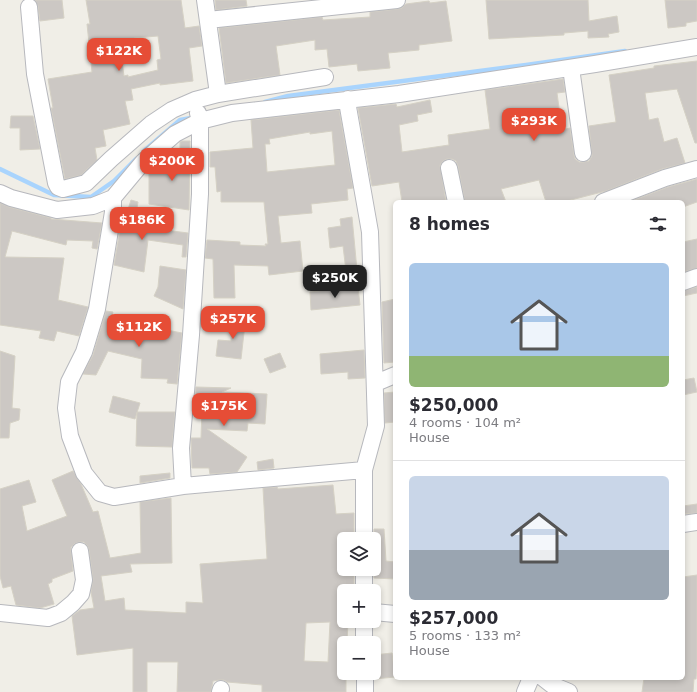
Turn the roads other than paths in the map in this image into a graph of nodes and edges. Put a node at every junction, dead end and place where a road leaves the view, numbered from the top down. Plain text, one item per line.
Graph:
1 (205, 0) edge
2 (397, 0) edge
3 (29, 6) dead end
4 (208, 20) junction
5 (697, 47) edge
6 (571, 68) junction
7 (325, 77) dead end
8 (218, 94) junction
9 (348, 99) junction
10 (195, 100) junction
11 (200, 121) junction
12 (583, 153) dead end
13 (449, 168) dead end
14 (697, 169) edge
15 (0, 193) edge
16 (113, 198) junction
17 (456, 200) edge
18 (608, 200) edge
19 (697, 277) edge
20 (685, 281) edge
21 (393, 376) edge
22 (376, 383) junction
23 (364, 470) junction
24 (183, 486) junction
25 (697, 522) edge
26 (685, 524) edge
27 (364, 532) edge
28 (80, 551) dead end
29 (0, 613) edge
30 (381, 613) edge
31 (393, 614) edge
32 (364, 680) edge
33 (530, 680) edge
34 (546, 680) edge
35 (365, 692) edge
36 (525, 692) edge
37 (569, 692) edge

1 - 4 street
2 - 4 street
3 - 10 street
4 - 8 street
5 - 6 street
6 - 9 street
6 - 12 street
7 - 8 street
8 - 10 street
9 - 11 street
9 - 22 street
10 - 11 street
11 - 16 street
11 - 24 street
13 - 17 street
14 - 18 street
15 - 16 street
16 - 24 street
19 - 20 street
21 - 22 street
22 - 23 street
23 - 24 street
23 - 27 street
25 - 26 street
28 - 29 street
30 - 31 street
32 - 35 street
33 - 36 street
34 - 37 street

